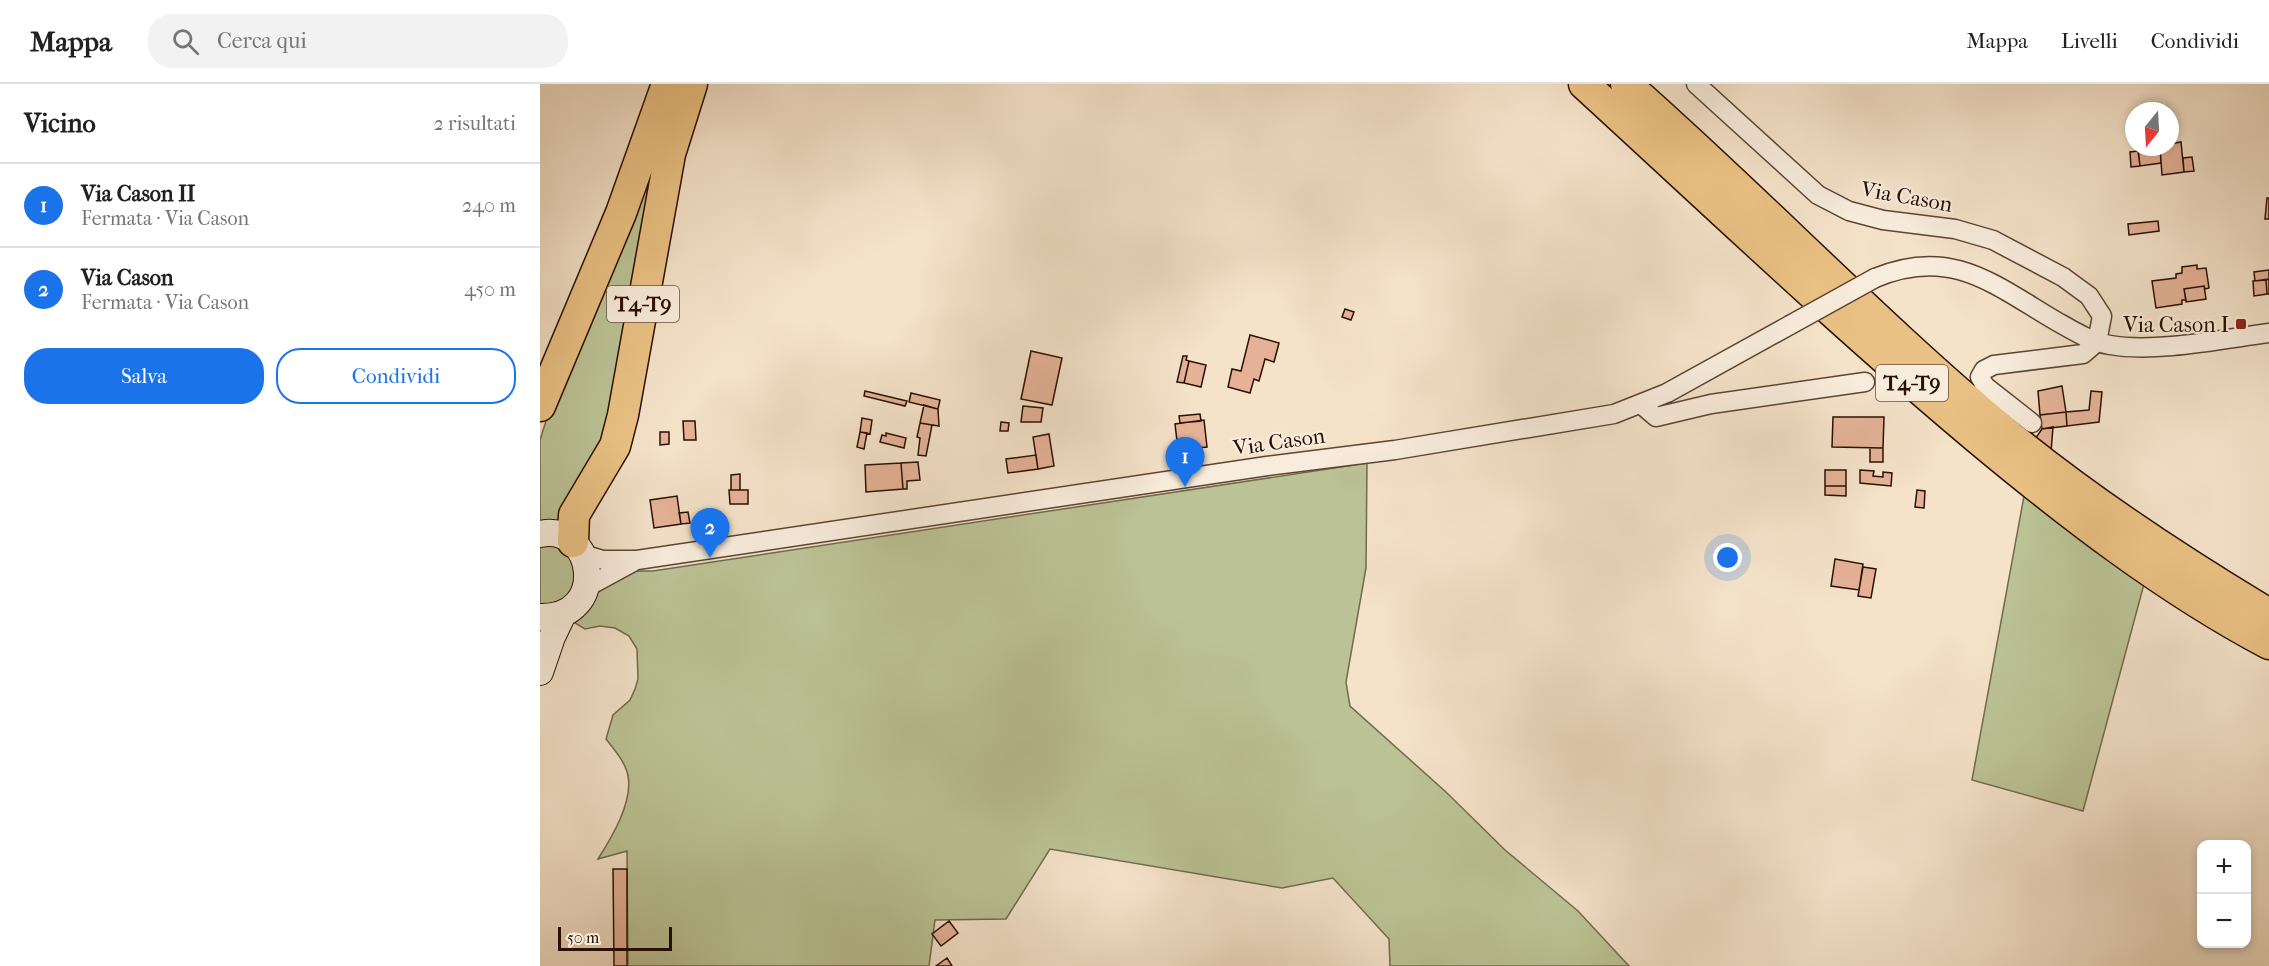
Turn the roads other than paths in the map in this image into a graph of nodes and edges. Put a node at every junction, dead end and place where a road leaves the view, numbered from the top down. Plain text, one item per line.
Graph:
1 (667, 84) edge
2 (692, 84) edge
3 (1584, 84) edge
4 (1626, 84) edge
5 (1696, 84) edge
6 (2269, 333) edge
7 (2097, 342) junction
8 (1865, 382) dead end
9 (1642, 405) junction
10 (540, 406) edge
11 (2032, 423) dead end
12 (540, 534) edge
13 (578, 548) junction
14 (637, 560) junction
15 (587, 587) junction
16 (2269, 614) edge
17 (552, 616) edge
18 (2269, 644) edge
19 (540, 672) edge

1 - 10 highway, T4-T9
2 - 13 highway, T4-T9
3 - 18 highway, T4-T9
4 - 16 highway, T4-T9
5 - 7 street, Via Cason
6 - 7 street, Via Cason
7 - 9 street, Via Cason, bridge
7 - 11 street
8 - 9 street
9 - 14 street, Via Cason
12 - 13 main road
13 - 14 street, Via Cason
13 - 15 main road
14 - 15 street, Via Cason
15 - 17 main road
17 - 19 main road

